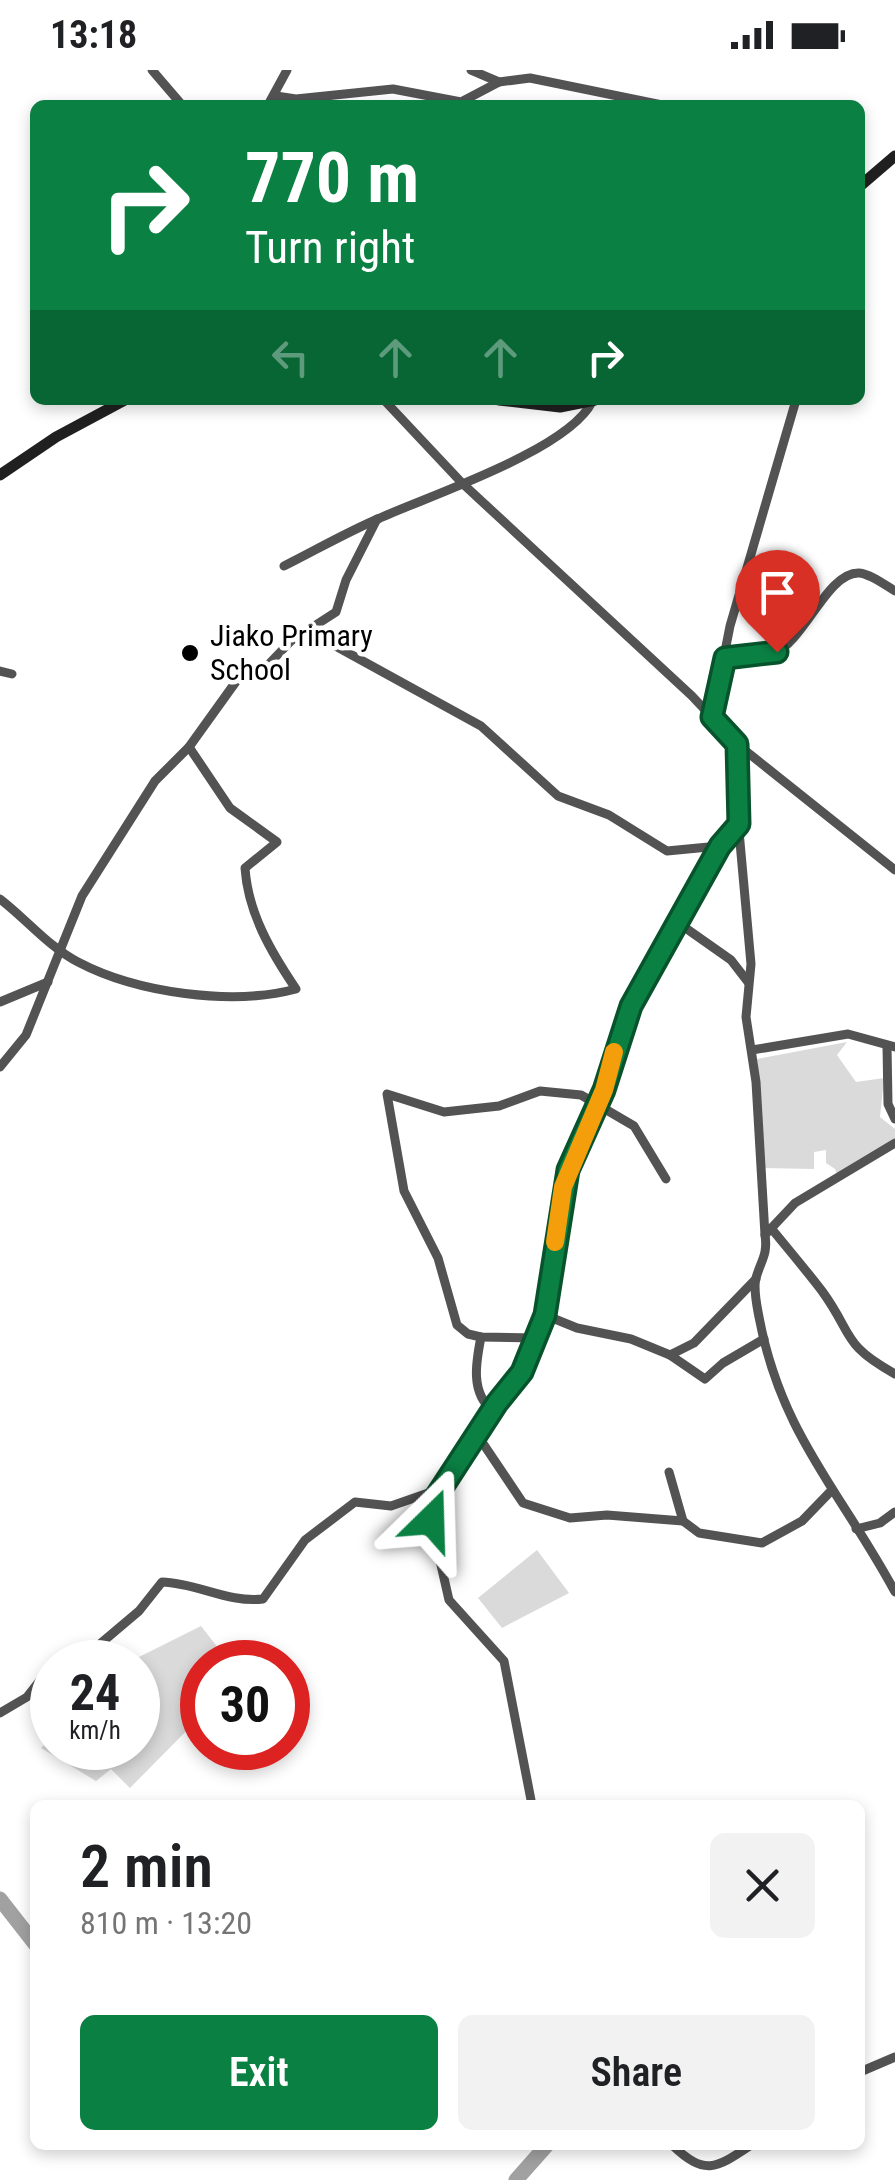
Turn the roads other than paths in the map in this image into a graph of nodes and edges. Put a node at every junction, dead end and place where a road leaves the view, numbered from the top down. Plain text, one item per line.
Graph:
1 (152, 70) edge
2 (286, 70) edge
3 (471, 70) edge
4 (499, 82) junction
5 (276, 96) junction
6 (178, 100) edge
7 (272, 100) edge
8 (452, 100) edge
9 (465, 100) edge
10 (638, 100) edge
11 (895, 156) edge
12 (865, 182) edge
13 (116, 405) edge
14 (389, 405) edge
15 (542, 405) edge
16 (571, 405) edge
17 (592, 405) edge
18 (795, 405) edge
19 (0, 475) edge
20 (462, 484) junction
21 (377, 519) junction
22 (284, 566) dead end
23 (895, 591) edge
24 (310, 632) junction
25 (725, 658) junction
26 (0, 671) edge
27 (12, 674) dead end
28 (712, 717) junction
29 (737, 744) junction
30 (189, 746) junction
31 (739, 824) junction
32 (720, 846) junction
33 (895, 870) edge
34 (0, 899) edge
35 (677, 922) junction
36 (62, 951) junction
37 (49, 981) junction
38 (748, 982) junction
39 (0, 1002) edge
40 (891, 1047) edge
41 (752, 1050) junction
42 (0, 1067) edge
43 (598, 1103) junction
44 (895, 1119) edge
45 (895, 1144) edge
46 (666, 1179) dead end
47 (768, 1232) junction
48 (756, 1278) junction
49 (545, 1315) junction
50 (482, 1338) junction
51 (536, 1338) junction
52 (764, 1340) junction
53 (670, 1355) junction
54 (895, 1374) edge
55 (493, 1411) junction
56 (478, 1436) junction
57 (669, 1472) dead end
58 (440, 1489) junction
59 (831, 1490) junction
60 (895, 1512) edge
61 (683, 1521) junction
62 (856, 1529) junction
63 (895, 1592) edge
64 (105, 1640) edge
65 (30, 1693) edge
66 (0, 1713) edge
67 (531, 1800) dead end
68 (895, 2057) edge
69 (865, 2070) edge
70 (679, 2150) edge
71 (742, 2150) edge

1 - 6 street
2 - 5 street
3 - 4 street
4 - 9 street
4 - 10 street
5 - 7 street
5 - 8 street
11 - 12 street
13 - 19 street
14 - 20 street
15 - 16 street
17 - 20 street
18 - 25 street
20 - 21 street
20 - 28 street
21 - 22 street
21 - 24 street
23 - 25 street
24 - 30 street
24 - 32 street
25 - 28 street
26 - 27 street
28 - 29 street
29 - 31 street
29 - 33 street
30 - 36 street
30 - 36 street
31 - 32 street
31 - 38 street
32 - 35 street
34 - 36 street
35 - 38 street
35 - 43 street
36 - 37 street
37 - 39 street
37 - 42 street
38 - 41 street
40 - 41 street
40 - 44 street
41 - 47 street
43 - 46 street
43 - 49 street
43 - 50 street
45 - 47 street
47 - 48 street
47 - 54 street
48 - 52 street
48 - 53 street
49 - 51 street
49 - 53 street
50 - 51 street
50 - 55 street
51 - 55 street
52 - 53 street
52 - 59 street
55 - 56 street
56 - 58 street
56 - 61 street
57 - 61 street
58 - 64 street
58 - 67 street
59 - 61 street
59 - 62 street
60 - 62 street
62 - 63 street
65 - 66 street
68 - 69 street
70 - 71 street

